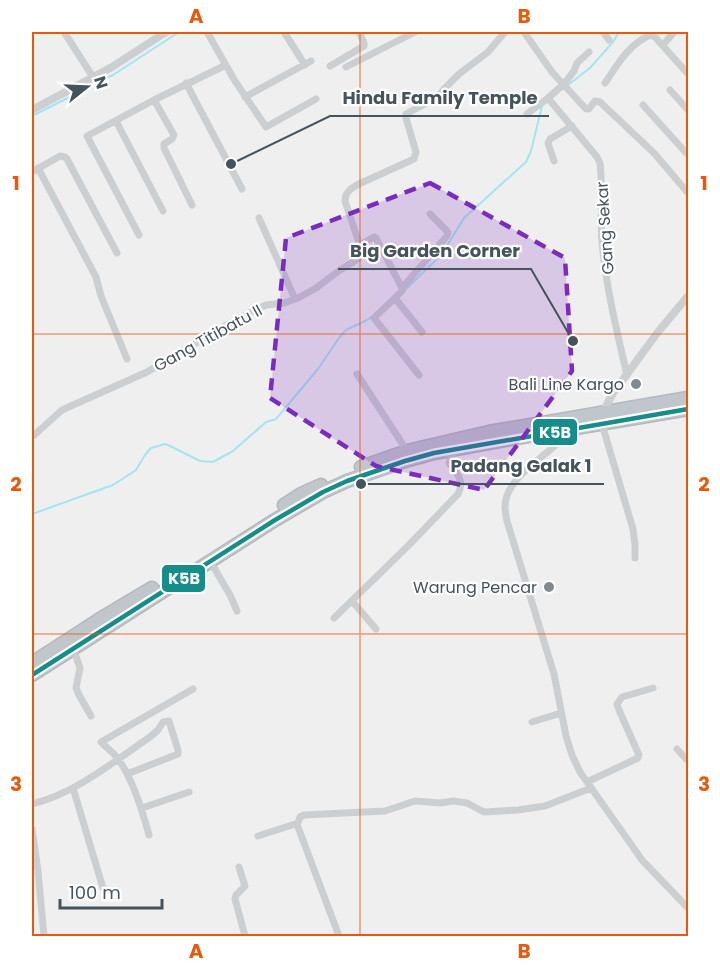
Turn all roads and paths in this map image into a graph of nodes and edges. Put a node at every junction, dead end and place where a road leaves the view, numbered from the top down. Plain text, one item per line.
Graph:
1 (64, 32) edge
2 (166, 32) edge
3 (207, 32) edge
4 (284, 32) edge
5 (360, 32) edge
6 (415, 32) edge
7 (505, 32) edge
8 (524, 32) edge
9 (603, 32) edge
10 (674, 32) edge
11 (609, 40) dead end
12 (663, 45) junction
13 (589, 52) dead end
14 (226, 65) junction
15 (330, 66) dead end
16 (346, 67) dead end
17 (688, 74) edge
18 (93, 77) junction
19 (186, 83) junction
20 (605, 83) dead end
21 (565, 86) junction
22 (670, 90) dead end
23 (245, 98) junction
24 (316, 99) dead end
25 (549, 99) junction
26 (154, 100) junction
27 (643, 105) dead end
28 (32, 110) edge
29 (688, 110) edge
30 (527, 114) dead end
31 (116, 121) junction
32 (572, 126) junction
33 (688, 155) edge
34 (554, 161) dead end
35 (35, 170) edge
36 (242, 189) dead end
37 (688, 193) edge
38 (192, 205) dead end
39 (163, 211) dead end
40 (430, 214) dead end
41 (259, 218) dead end
42 (139, 235) dead end
43 (360, 245) junction
44 (117, 254) dead end
45 (402, 288) junction
46 (688, 296) edge
47 (395, 298) junction
48 (295, 299) junction
49 (422, 332) dead end
50 (127, 359) dead end
51 (357, 374) dead end
52 (418, 375) dead end
53 (627, 375) junction
54 (688, 398) edge
55 (688, 409) edge
56 (603, 418) junction
57 (570, 423) junction
58 (32, 437) edge
59 (455, 449) junction
60 (407, 451) junction
61 (434, 453) junction
62 (449, 463) junction
63 (635, 558) dead end
64 (202, 563) junction
65 (352, 601) junction
66 (237, 611) dead end
67 (334, 618) dead end
68 (376, 628) dead end
69 (73, 648) junction
70 (32, 663) edge
71 (32, 675) edge
72 (653, 688) dead end
73 (193, 689) dead end
74 (561, 713) junction
75 (91, 716) dead end
76 (532, 722) dead end
77 (677, 750) dead end
78 (118, 759) junction
79 (688, 761) edge
80 (127, 774) junction
81 (589, 785) junction
82 (73, 788) junction
83 (189, 792) dead end
84 (32, 804) edge
85 (142, 808) junction
86 (297, 825) junction
87 (32, 829) edge
88 (148, 835) dead end
89 (258, 836) dead end
90 (239, 867) dead end
91 (103, 888) dead end
92 (688, 908) edge
93 (44, 936) edge
94 (245, 936) edge
95 (339, 936) edge

1 - 18 street
2 - 18 street
3 - 14 street
4 - 23 street
5 - 15 street
6 - 16 street
7 - 43 street
8 - 21 street
9 - 11 street
10 - 12 street
12 - 17 street
12 - 20 street
13 - 21 street
14 - 19 street
14 - 23 street
18 - 28 street
19 - 26 street
19 - 36 street
21 - 25 street
21 - 37 street
22 - 29 street
23 - 24 street
25 - 30 street
25 - 32 street, Gang Sekar
26 - 31 street
26 - 38 street
27 - 33 street
31 - 39 street
31 - 42 street
32 - 34 street
32 - 53 street, Gang Sekar
35 - 44 street
35 - 50 street
40 - 45 street
41 - 48 street
43 - 45 street
43 - 48 street, Gang Titibatu II
45 - 47 street
46 - 53 street
47 - 49 street
47 - 52 street
48 - 58 street, Gang Titibatu II
51 - 60 street
53 - 56 street
54 - 56 highway
55 - 56 highway
56 - 57 highway
56 - 63 street
57 - 59 highway
57 - 60 highway
57 - 74 street
59 - 61 highway
59 - 62 street
60 - 64 highway
61 - 62 street
61 - 64 highway
62 - 65 street
64 - 66 street
64 - 69 highway
64 - 70 highway
65 - 67 street
65 - 68 street
69 - 71 highway
69 - 75 street
72 - 81 street
73 - 78 street
74 - 76 street
74 - 81 street
77 - 79 street
78 - 80 street
78 - 80 street
78 - 82 street
80 - 85 street
81 - 86 street
81 - 92 street
82 - 84 street
82 - 91 street
83 - 85 street
85 - 88 street
86 - 89 street
86 - 95 street
87 - 93 street
90 - 94 street

